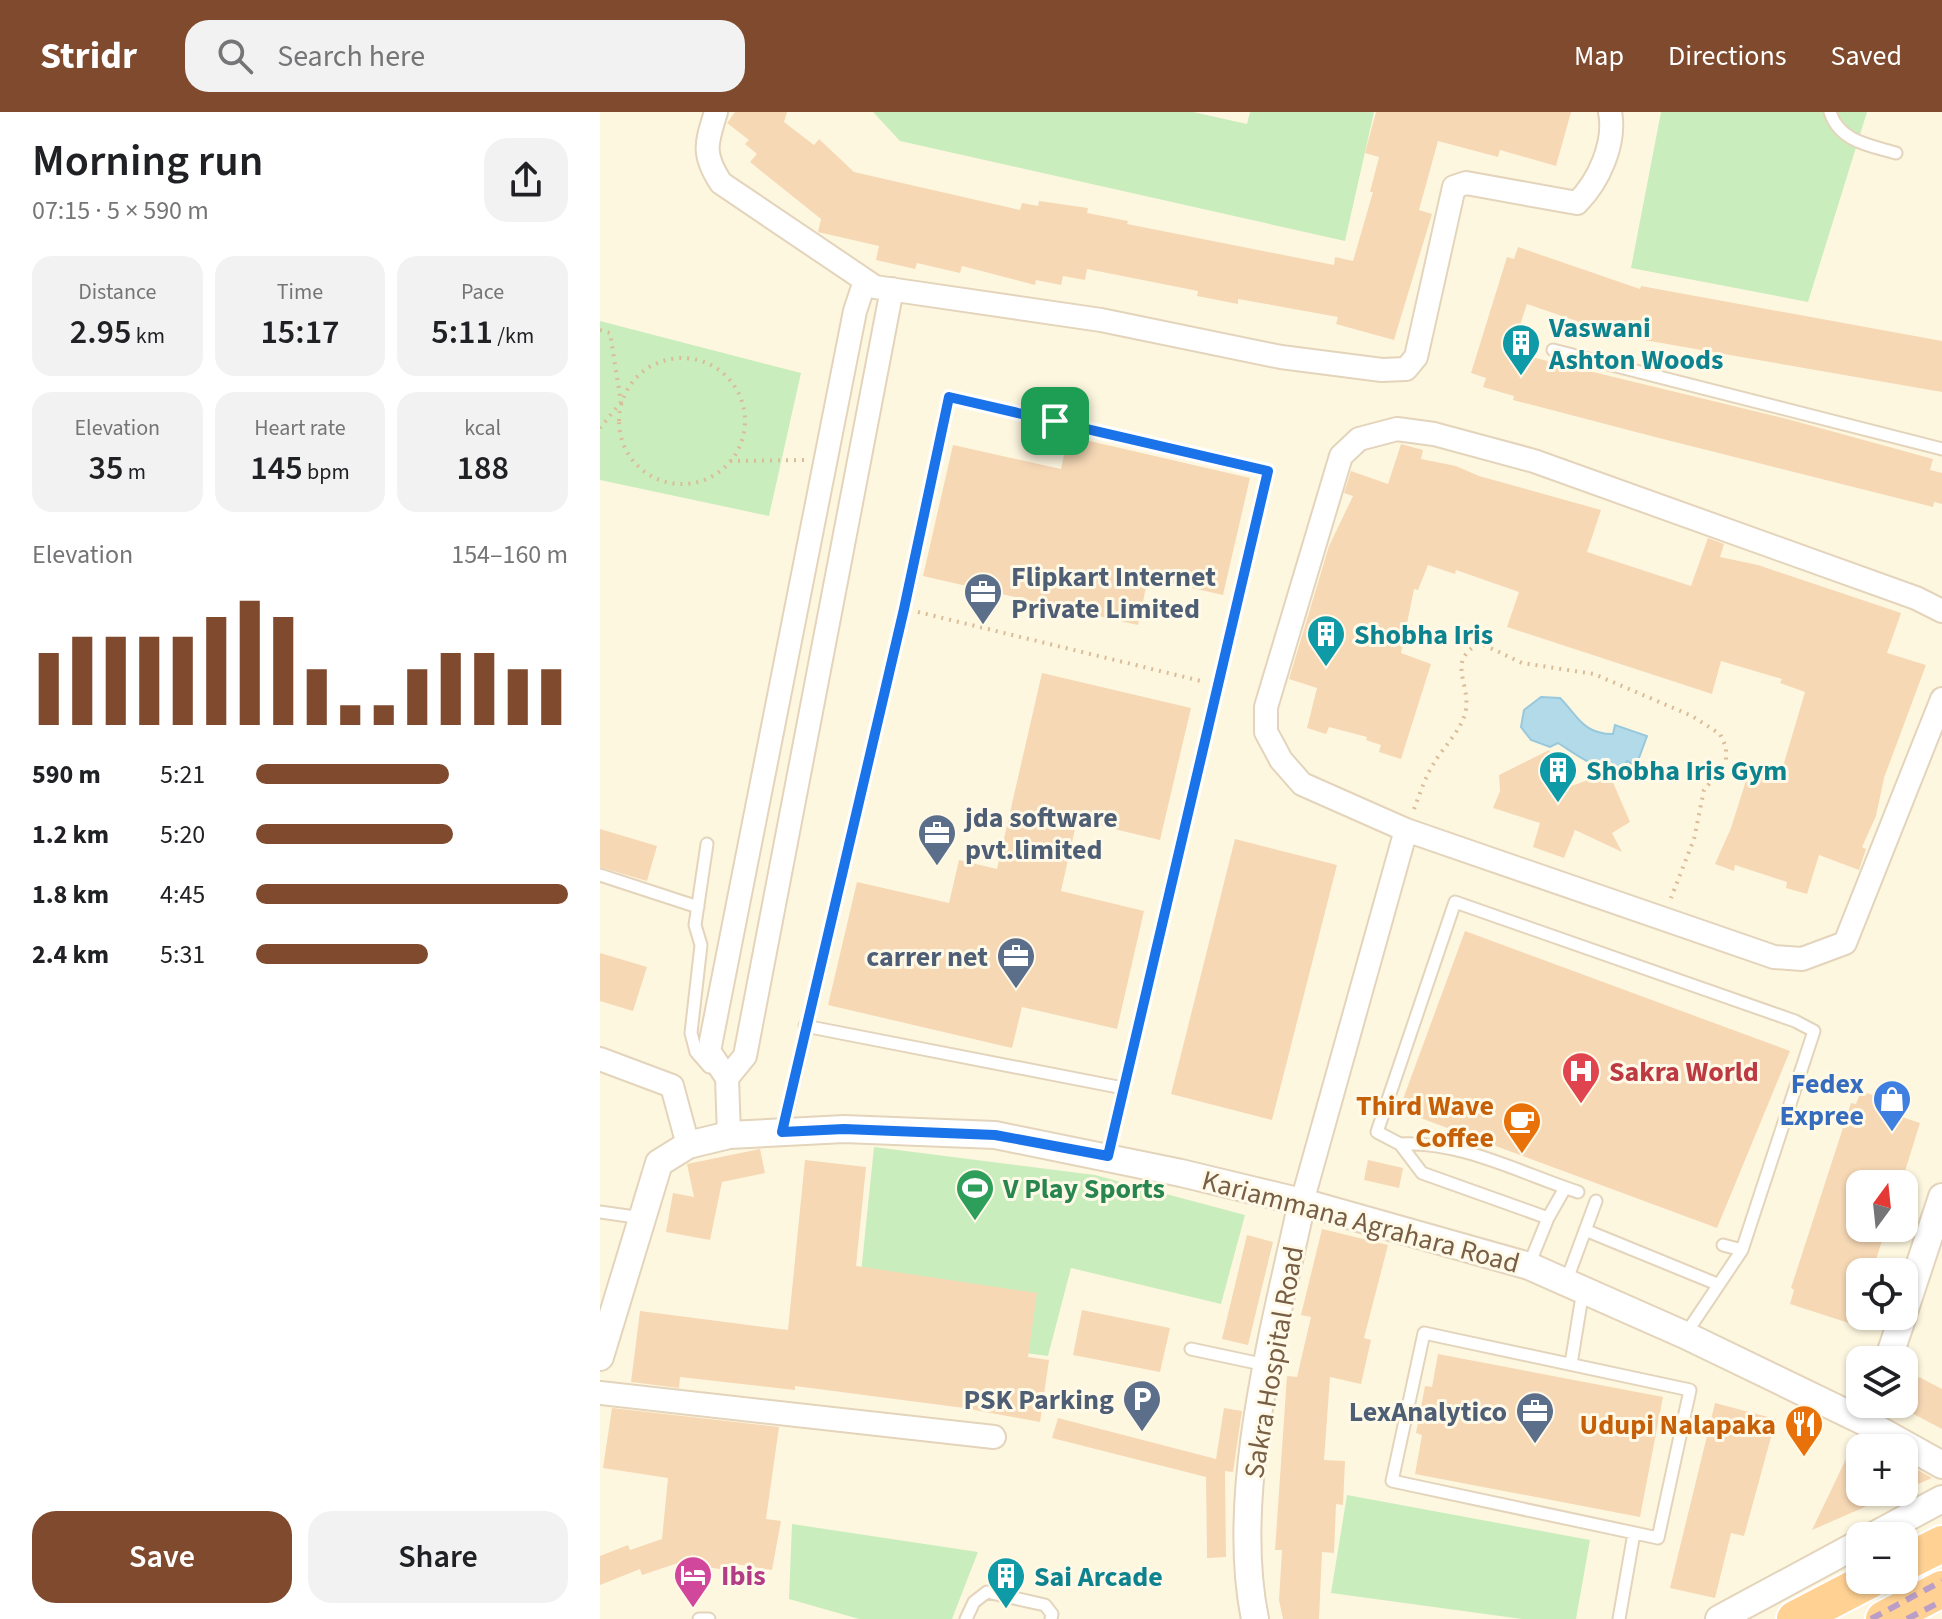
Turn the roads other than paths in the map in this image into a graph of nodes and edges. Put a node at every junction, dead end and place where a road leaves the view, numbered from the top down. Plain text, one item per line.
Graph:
1 (716, 112) edge
2 (1610, 112) edge
3 (1830, 112) edge
4 (1896, 153) dead end
5 (865, 281) junction
6 (892, 289) junction
7 (1553, 350) dead end
8 (1942, 449) edge
9 (1942, 611) edge
10 (1942, 699) edge
11 (1406, 830) junction
12 (707, 844) dead end
13 (600, 875) edge
14 (698, 907) junction
15 (805, 1026) junction
16 (600, 1059) edge
17 (725, 1075) junction
18 (1123, 1088) junction
19 (782, 1132) junction
20 (729, 1135) junction
21 (1400, 1144) junction
22 (688, 1145) junction
23 (1108, 1156) junction
24 (1565, 1188) junction
25 (1578, 1192) dead end
26 (1942, 1197) edge
27 (1596, 1201) dead end
28 (1302, 1202) junction
29 (600, 1212) edge
30 (642, 1218) junction
31 (1548, 1218) junction
32 (1585, 1230) junction
33 (1723, 1245) dead end
34 (1742, 1250) junction
35 (1529, 1266) junction
36 (1918, 1269) edge
37 (1717, 1284) junction
38 (1574, 1285) junction
39 (1685, 1335) junction
40 (1191, 1349) dead end
41 (600, 1357) edge
42 (1571, 1364) junction
43 (1267, 1365) junction
44 (600, 1393) edge
45 (1846, 1404) edge
46 (1876, 1418) edge
47 (994, 1437) dead end
48 (1942, 1465) edge
49 (1942, 1499) edge
50 (1899, 1522) edge
51 (1634, 1533) junction
52 (1942, 1544) edge
53 (1846, 1551) edge
54 (1918, 1556) edge
55 (1942, 1589) edge
56 (1846, 1592) edge
57 (699, 1619) edge
58 (709, 1619) edge
59 (966, 1619) edge
60 (1051, 1619) edge
61 (1255, 1619) edge
62 (1619, 1619) edge
63 (1719, 1619) edge
64 (1795, 1619) edge
65 (1884, 1619) edge

1 - 5 street
2 - 6 street
3 - 4 lane
5 - 6 street
5 - 17 street
6 - 17 street
7 - 8 lane
9 - 11 street
10 - 11 street
11 - 28 street, Sakra Hospital Road
12 - 14 lane
13 - 14 lane
14 - 17 lane
15 - 18 lane
15 - 18 lane
15 - 19 lane
16 - 22 street
17 - 20 street
18 - 23 lane
19 - 20 street, Kariammana Agrahara Road
19 - 23 street, Kariammana Agrahara Road
20 - 22 street, Kariammana Agrahara Road
21 - 24 lane
21 - 31 lane
21 - 34 lane
22 - 30 street, Kariammana Agrahara Road
23 - 28 street, Kariammana Agrahara Road
24 - 25 lane
24 - 31 lane
26 - 36 street
27 - 32 lane
28 - 35 street, Kariammana Agrahara Road
28 - 43 street, Sakra Hospital Road
29 - 30 lane
30 - 41 street, Kariammana Agrahara Road
31 - 35 lane
32 - 37 lane
32 - 38 lane
33 - 34 lane
34 - 37 lane
35 - 38 street, Kariammana Agrahara Road
37 - 39 lane
38 - 39 street, Kariammana Agrahara Road
38 - 42 lane
39 - 45 street, Kariammana Agrahara Road
40 - 43 lane
42 - 51 lane
42 - 51 lane
43 - 61 street, Sakra Hospital Road
44 - 47 street
46 - 48 street, Kariammana Agrahara Road
49 - 50 street
51 - 62 lane
52 - 54 highway
53 - 63 street
55 - 65 highway
56 - 64 highway
57 - 58 lane
59 - 60 lane

